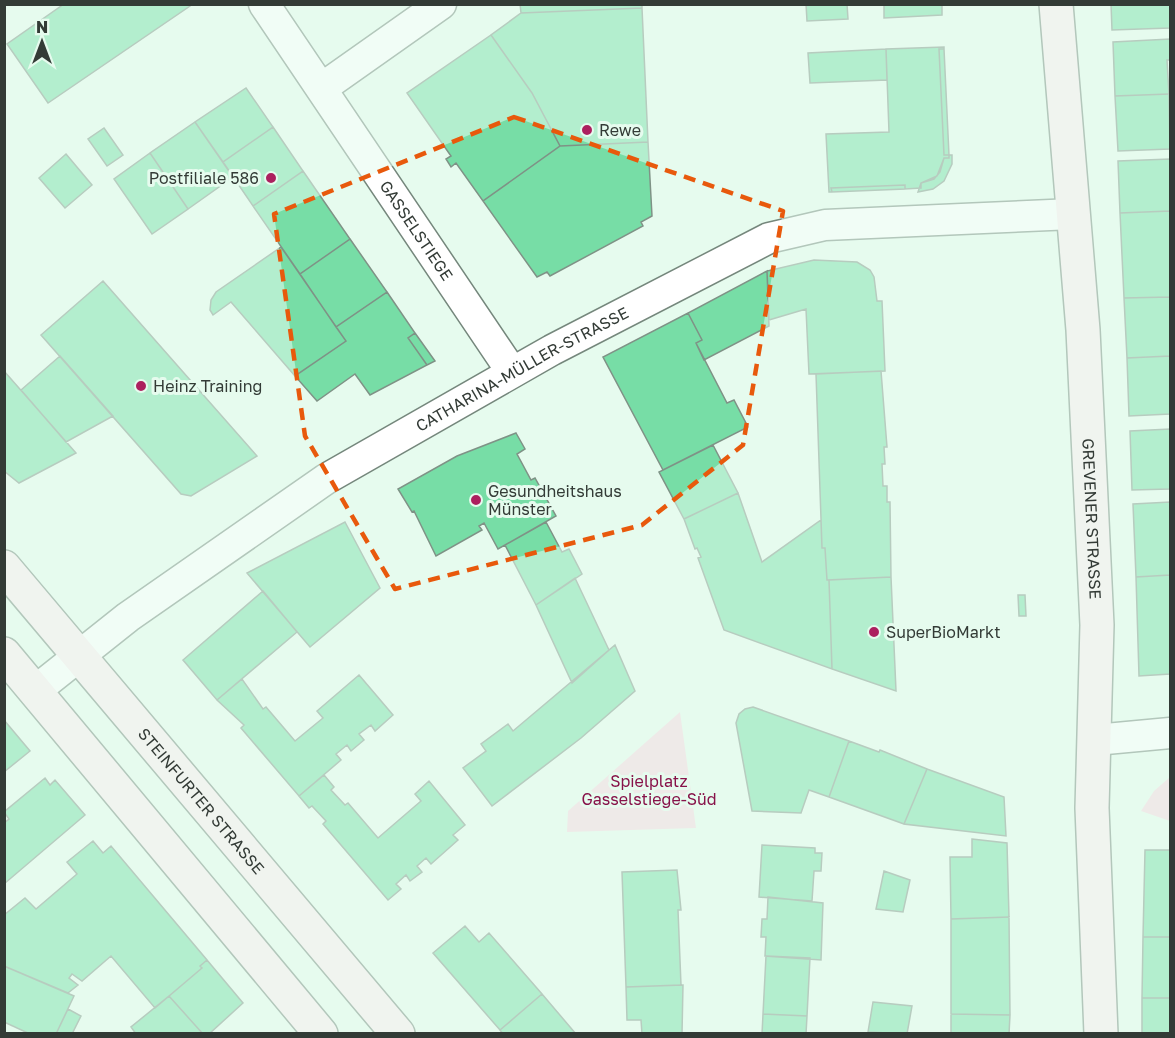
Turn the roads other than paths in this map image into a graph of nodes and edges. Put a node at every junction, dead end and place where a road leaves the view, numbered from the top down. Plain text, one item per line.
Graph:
1 (264, 4) edge
2 (441, 4) edge
3 (1056, 4) edge
4 (322, 88) junction
5 (1073, 214) junction
6 (512, 372) junction
7 (4, 567) edge
8 (4, 654) edge
9 (78, 655) junction
10 (35, 691) junction
11 (1170, 733) edge
12 (1095, 740) junction
13 (321, 1034) edge
14 (398, 1034) edge
15 (1101, 1034) edge

1 - 4 street, GASSELSTIEGE
2 - 4 street
3 - 5 main road, GREVENER STRASSE
4 - 6 street, GASSELSTIEGE
5 - 6 street, CATHARINA-MÜLLER-STRASSE
5 - 12 main road, GREVENER STRASSE
6 - 9 street, CATHARINA-MÜLLER-STRASSE
7 - 9 main road, STEINFURTER STRASSE
8 - 10 main road
9 - 10 street, CATHARINA-MÜLLER-STRASSE
9 - 14 main road, STEINFURTER STRASSE
10 - 13 main road
11 - 12 street
12 - 15 main road, GREVENER STRASSE

